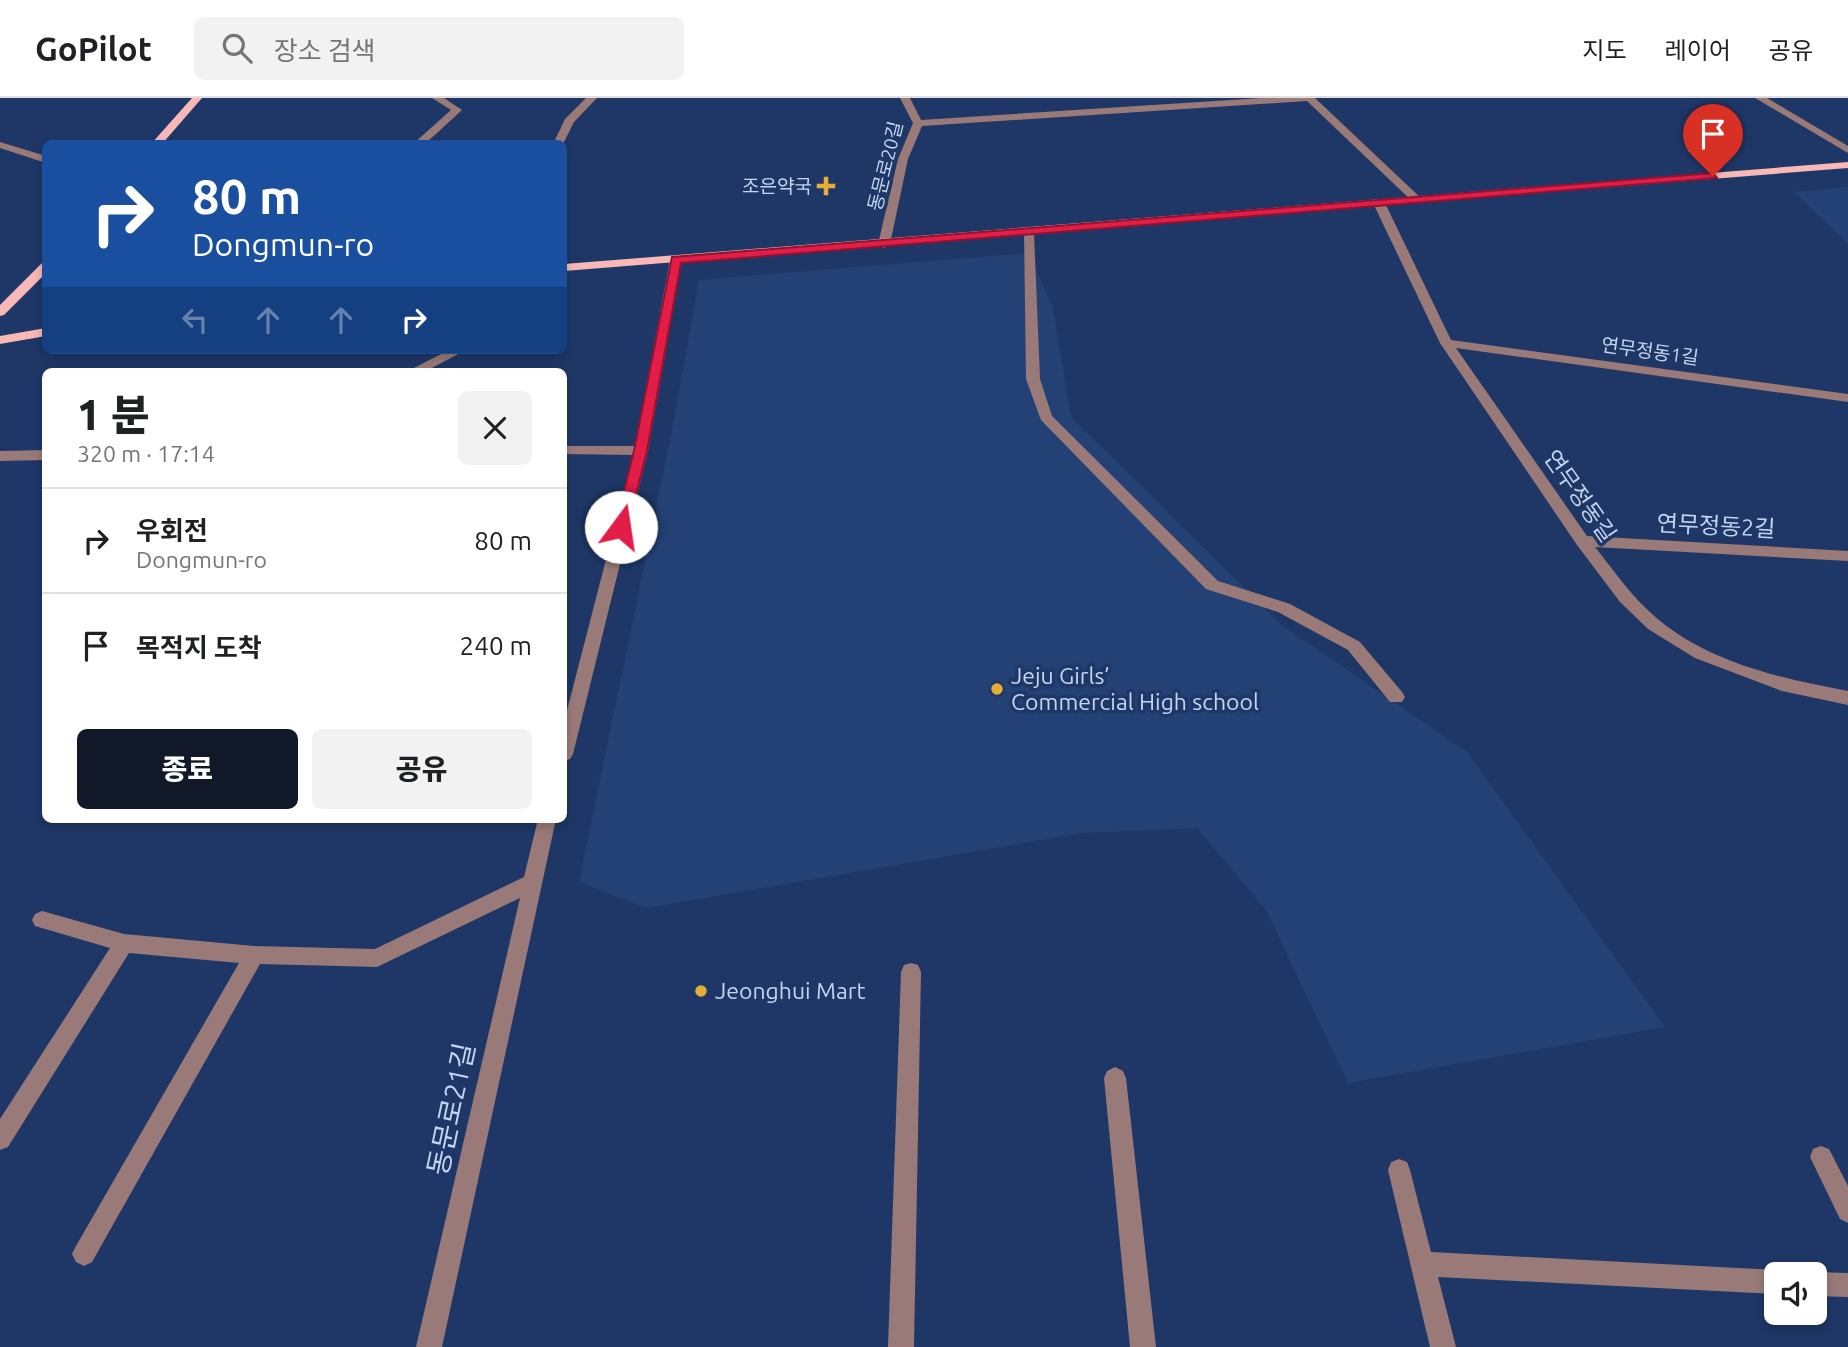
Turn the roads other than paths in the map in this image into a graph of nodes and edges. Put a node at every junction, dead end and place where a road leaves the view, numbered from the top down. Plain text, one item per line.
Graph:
1 (197, 98) edge
2 (437, 98) edge
3 (592, 98) edge
4 (905, 98) edge
5 (1309, 98) edge
6 (1760, 98) edge
7 (918, 123) junction
8 (160, 140) edge
9 (423, 140) edge
10 (560, 140) edge
11 (0, 145) edge
12 (1848, 150) edge
13 (42, 159) edge
14 (1848, 164) edge
15 (1417, 200) junction
16 (1379, 203) junction
17 (1028, 233) junction
18 (884, 244) junction
19 (676, 260) junction
20 (567, 268) edge
21 (42, 270) edge
22 (0, 312) edge
23 (42, 333) edge
24 (0, 340) edge
25 (1446, 343) junction
26 (451, 354) edge
27 (421, 368) edge
28 (1848, 398) edge
29 (567, 450) edge
30 (641, 451) junction
31 (42, 455) edge
32 (0, 456) edge
33 (1582, 541) junction
34 (1848, 556) edge
35 (1396, 697) dead end
36 (1848, 698) edge
37 (567, 742) edge
38 (546, 823) edge
39 (531, 883) junction
40 (42, 920) dead end
41 (124, 943) junction
42 (254, 955) junction
43 (911, 972) dead end
44 (1115, 1078) dead end
45 (0, 1139) edge
46 (1821, 1157) dead end
47 (1399, 1170) dead end
48 (1848, 1212) edge
49 (84, 1254) dead end
50 (1423, 1264) junction
51 (1764, 1281) edge
52 (1827, 1285) edge
53 (1848, 1286) edge
54 (429, 1347) edge
55 (901, 1347) edge
56 (1143, 1347) edge
57 (1443, 1347) edge

1 - 8 main road
2 - 9 street
3 - 10 street
4 - 7 street, 동문로20길
5 - 7 street
5 - 15 street
6 - 12 street
7 - 18 street, 동문로20길
11 - 13 street
14 - 15 main road
15 - 16 main road
16 - 17 main road
16 - 25 street, 연무정동길
17 - 18 main road
17 - 35 street
18 - 19 main road
19 - 20 main road
19 - 30 street
21 - 22 main road
23 - 24 main road
25 - 28 street, 연무정동1길
25 - 33 street, 연무정동길
26 - 27 street
29 - 30 street
30 - 37 street
31 - 32 street
33 - 34 street, 연무정동2길
33 - 36 street, 연무정동길
38 - 39 street, 동문로21길
39 - 42 street
39 - 54 street, 동문로21길
40 - 41 street
41 - 42 street
41 - 45 street
42 - 49 street
43 - 55 street
44 - 56 street
46 - 48 street
47 - 50 street
50 - 51 street
50 - 57 street
52 - 53 street

